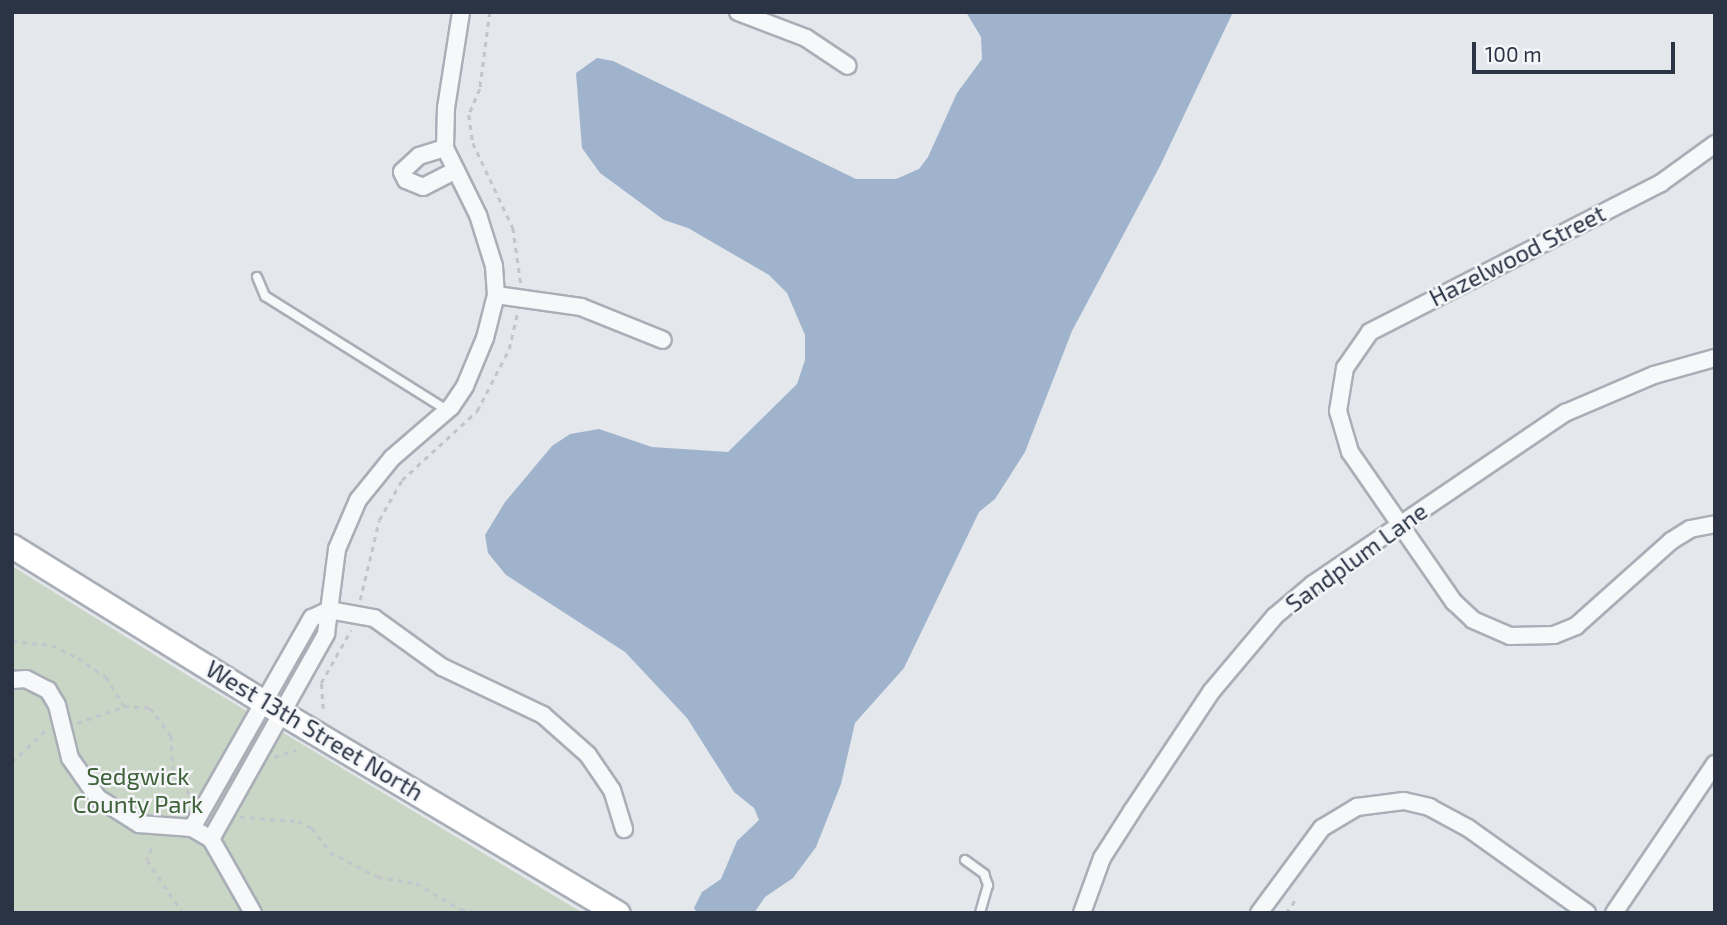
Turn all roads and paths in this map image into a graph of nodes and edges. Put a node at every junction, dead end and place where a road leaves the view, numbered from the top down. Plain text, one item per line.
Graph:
1 (461, 12) edge
2 (490, 12) edge
3 (738, 12) edge
4 (848, 66) dead end
5 (1715, 144) edge
6 (445, 148) junction
7 (456, 170) junction
8 (257, 277) dead end
9 (496, 295) junction
10 (519, 298) junction
11 (663, 340) dead end
12 (1715, 358) edge
13 (447, 410) junction
14 (1399, 524) junction
15 (1715, 524) edge
16 (12, 546) edge
17 (328, 610) junction
18 (358, 613) junction
19 (12, 641) edge
20 (12, 680) edge
21 (262, 701) junction
22 (124, 706) junction
23 (324, 709) dead end
24 (284, 714) junction
25 (62, 724) junction
26 (12, 762) edge
27 (1715, 764) edge
28 (199, 802) dead end
29 (235, 817) dead end
30 (192, 828) junction
31 (624, 829) dead end
32 (211, 839) junction
33 (152, 848) dead end
34 (965, 860) dead end
35 (1295, 900) dead end
36 (12, 910) edge
37 (18, 913) edge
38 (183, 913) edge
39 (253, 913) edge
40 (481, 913) edge
41 (618, 913) edge
42 (981, 913) edge
43 (1082, 913) edge
44 (1259, 913) edge
45 (1286, 913) edge
46 (1587, 913) edge
47 (1614, 913) edge

1 - 6 street
2 - 10 path
3 - 4 street
5 - 14 street, Hazelwood Street
6 - 7 street
6 - 7 street
7 - 9 street
8 - 13 lane
9 - 10 street
9 - 13 street
10 - 11 street
10 - 18 path
12 - 14 street, Sandplum Lane
13 - 17 street
14 - 15 street
14 - 43 street, Sandplum Lane
16 - 21 street, West 13th Street North
17 - 18 street
17 - 21 street
17 - 24 street
18 - 23 path
18 - 31 street
19 - 22 path
20 - 25 street
21 - 24 street, West 13th Street North
21 - 30 street
22 - 25 path
22 - 28 path
24 - 32 street
24 - 41 street, West 13th Street North
25 - 26 path
25 - 30 street
27 - 47 street
29 - 40 path
30 - 32 street
32 - 39 street
33 - 38 path
34 - 42 lane
35 - 45 path
36 - 37 path
44 - 46 street

